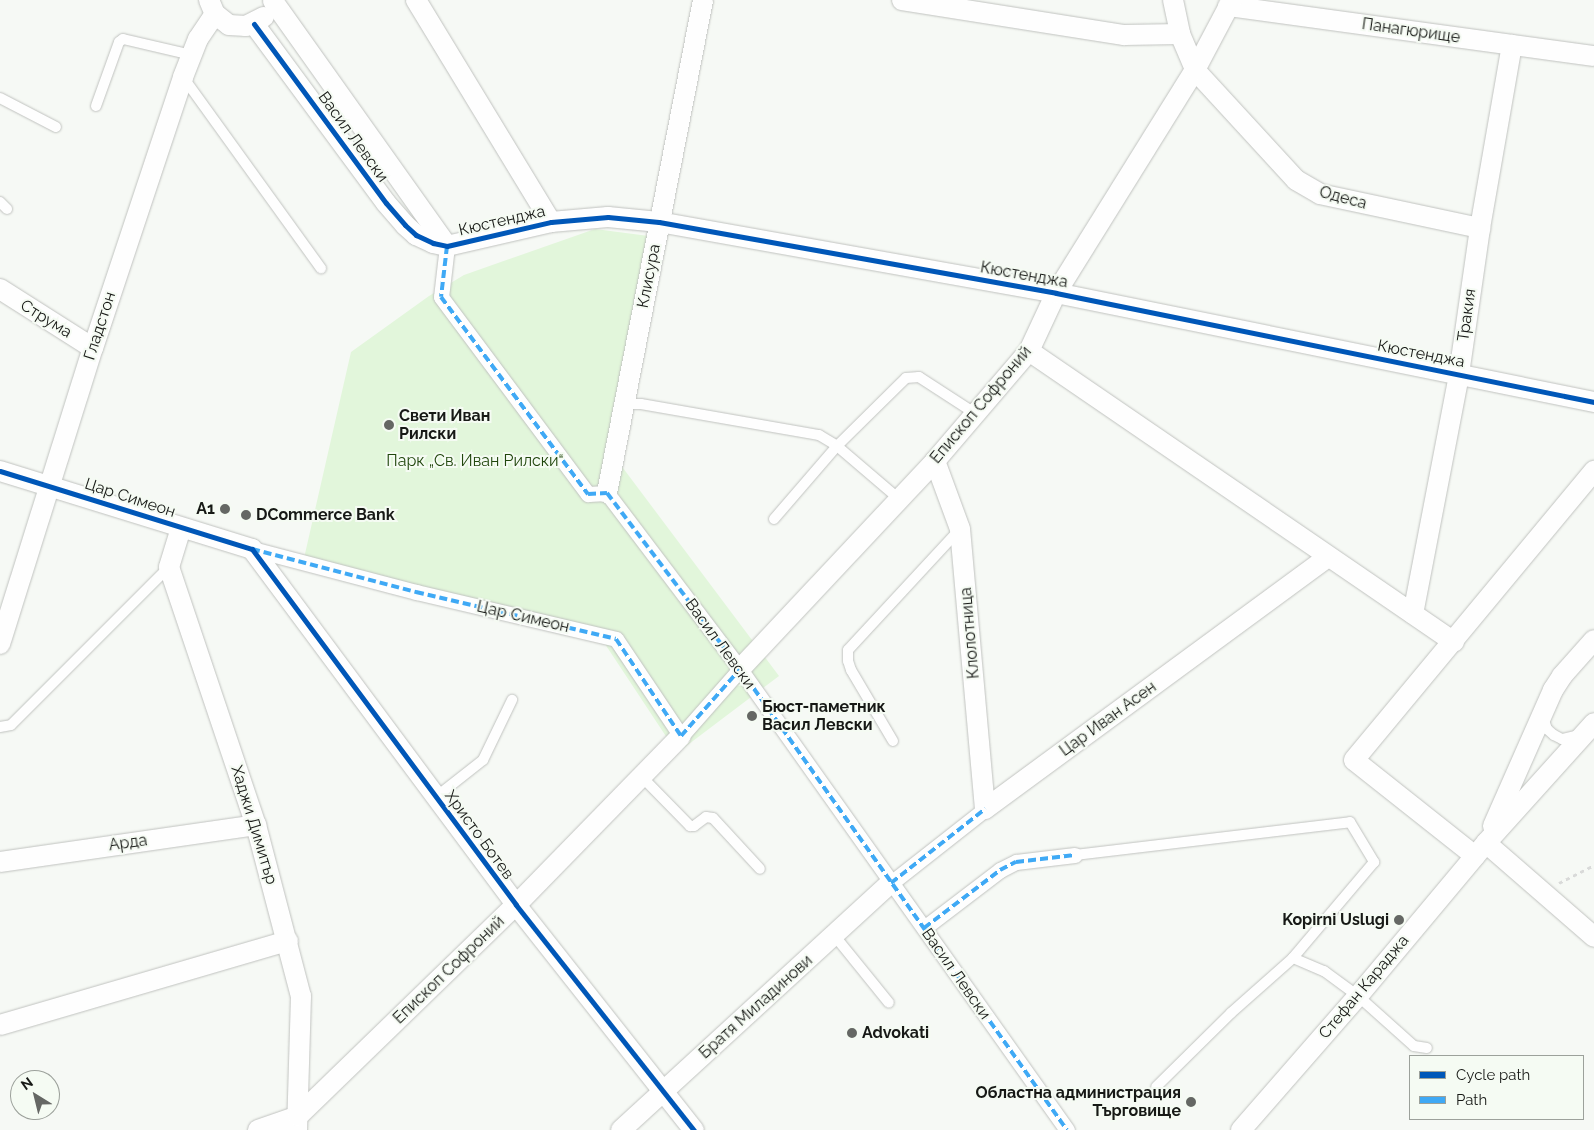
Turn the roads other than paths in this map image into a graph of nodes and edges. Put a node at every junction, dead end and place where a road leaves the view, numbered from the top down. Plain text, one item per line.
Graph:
1 (416, 0) edge
2 (703, 0) edge
3 (902, 0) edge
4 (1173, 0) edge
5 (1230, 3) edge
6 (212, 7) edge
7 (271, 7) edge
8 (1180, 34) junction
9 (1512, 45) junction
10 (191, 55) junction
11 (1594, 56) edge
12 (1195, 70) junction
13 (183, 77) junction
14 (0, 98) edge
15 (96, 106) dead end
16 (56, 127) dead end
17 (551, 222) junction
18 (659, 222) junction
19 (1480, 228) junction
20 (447, 246) junction
21 (321, 268) dead end
22 (0, 290) edge
23 (1056, 293) junction
24 (93, 348) junction
25 (1028, 352) junction
26 (1458, 374) junction
27 (1594, 402) edge
28 (624, 404) junction
29 (976, 414) junction
30 (837, 446) junction
31 (936, 461) junction
32 (0, 471) edge
33 (1594, 471) edge
34 (51, 486) junction
35 (607, 493) junction
36 (900, 499) junction
37 (774, 519) dead end
38 (181, 528) junction
39 (960, 529) junction
40 (252, 549) junction
41 (1328, 557) junction
42 (169, 567) junction
43 (1413, 614) junction
44 (1594, 640) edge
45 (1454, 642) junction
46 (0, 644) edge
47 (740, 669) junction
48 (512, 700) dead end
49 (1542, 715) junction
50 (0, 727) edge
51 (1590, 728) edge
52 (681, 736) junction
53 (893, 741) dead end
54 (642, 776) junction
55 (436, 797) junction
56 (985, 809) junction
57 (256, 825) junction
58 (1480, 849) junction
59 (1075, 855) joint
60 (0, 862) edge
61 (760, 869) dead end
62 (891, 883) junction
63 (516, 905) junction
64 (924, 928) junction
65 (834, 935) junction
66 (1594, 937) edge
67 (288, 941) junction
68 (1293, 958) junction
69 (1358, 996) junction
70 (889, 1003) dead end
71 (0, 1025) edge
72 (1427, 1048) dead end
73 (1156, 1087) dead end
74 (664, 1091) junction
75 (298, 1123) edge
76 (258, 1130) edge
77 (621, 1130) edge
78 (694, 1130) edge
79 (1067, 1130) edge
80 (1241, 1130) edge

1 - 17 street
2 - 18 street, Клисура
3 - 8 street
4 - 8 street, Одеса
5 - 9 street, Панагюрище
5 - 12 street, Епископ Софроний
6 - 7 street
6 - 10 street, Гладстон
7 - 20 street, Васил Левски
7 - 20 street, Васил Левски
8 - 12 street, Одеса
9 - 11 street, Панагюрище
9 - 19 street, Тракия
10 - 13 street, Гладстон
10 - 15 lane
12 - 19 street, Одеса
12 - 23 street, Епископ Софроний
13 - 21 lane
13 - 24 street, Гладстон
14 - 16 lane
17 - 18 street, Кюстенджа
17 - 20 street, Кюстенджа
18 - 23 street, Кюстенджа
18 - 28 street, Клисура
19 - 26 street, Тракия
20 - 35 street
22 - 24 street, Струма
23 - 25 street, Епископ Софроний
23 - 26 street, Кюстенджа
24 - 34 street, Гладстон
25 - 29 street, Епископ Софроний
25 - 41 street
26 - 27 street, Кюстенджа
26 - 43 street, Тракия
28 - 30 lane
28 - 35 street, Клисура
29 - 30 lane
29 - 31 street, Епископ Софроний
30 - 36 lane
30 - 37 lane
31 - 36 street, Епископ Софроний
31 - 39 street, Клолотница
32 - 34 street, Цар Симеон
33 - 45 street
34 - 38 street, Цар Симеон
34 - 46 street, Гладстон
35 - 47 street, Васил Левски
36 - 47 street, Епископ Софроний
38 - 40 street, Цар Симеон
38 - 42 street
39 - 53 lane
39 - 56 street, Клолотница
40 - 52 street, Цар Симеон
40 - 55 street, Христо Ботев
41 - 43 street
41 - 56 street, Цар Иван Асен
42 - 50 lane
42 - 57 street, Хаджи Димитър
43 - 45 street
44 - 49 street, Стефан Караджа
45 - 58 street
47 - 52 street
47 - 62 street, Васил Левски
48 - 55 lane
49 - 51 lane
49 - 58 street, Стефан Караджа
51 - 58 street, Стефан Караджа
52 - 54 street, Епископ Софроний
54 - 61 lane
54 - 63 street, Епископ Софроний
55 - 63 street, Христо Ботев
56 - 62 street, Цар Иван Асен
57 - 60 street, Арда
57 - 67 street, Хаджи Димитър
58 - 66 street
58 - 69 street, Стефан Караджа
59 - 64 street
59 - 68 lane
62 - 64 street, Васил Левски
62 - 65 street, Братя Миладинови
63 - 74 street, Христо Ботев
63 - 75 street, Епископ Софроний
64 - 79 street, Васил Левски
65 - 70 lane
65 - 74 street, Братя Миладинови
67 - 71 street
67 - 75 street, Хаджи Димитър
68 - 69 lane
68 - 73 lane
69 - 72 lane
69 - 80 street, Стефан Караджа
74 - 77 street, Братя Миладинови
74 - 78 street, Христо Ботев
75 - 76 street

